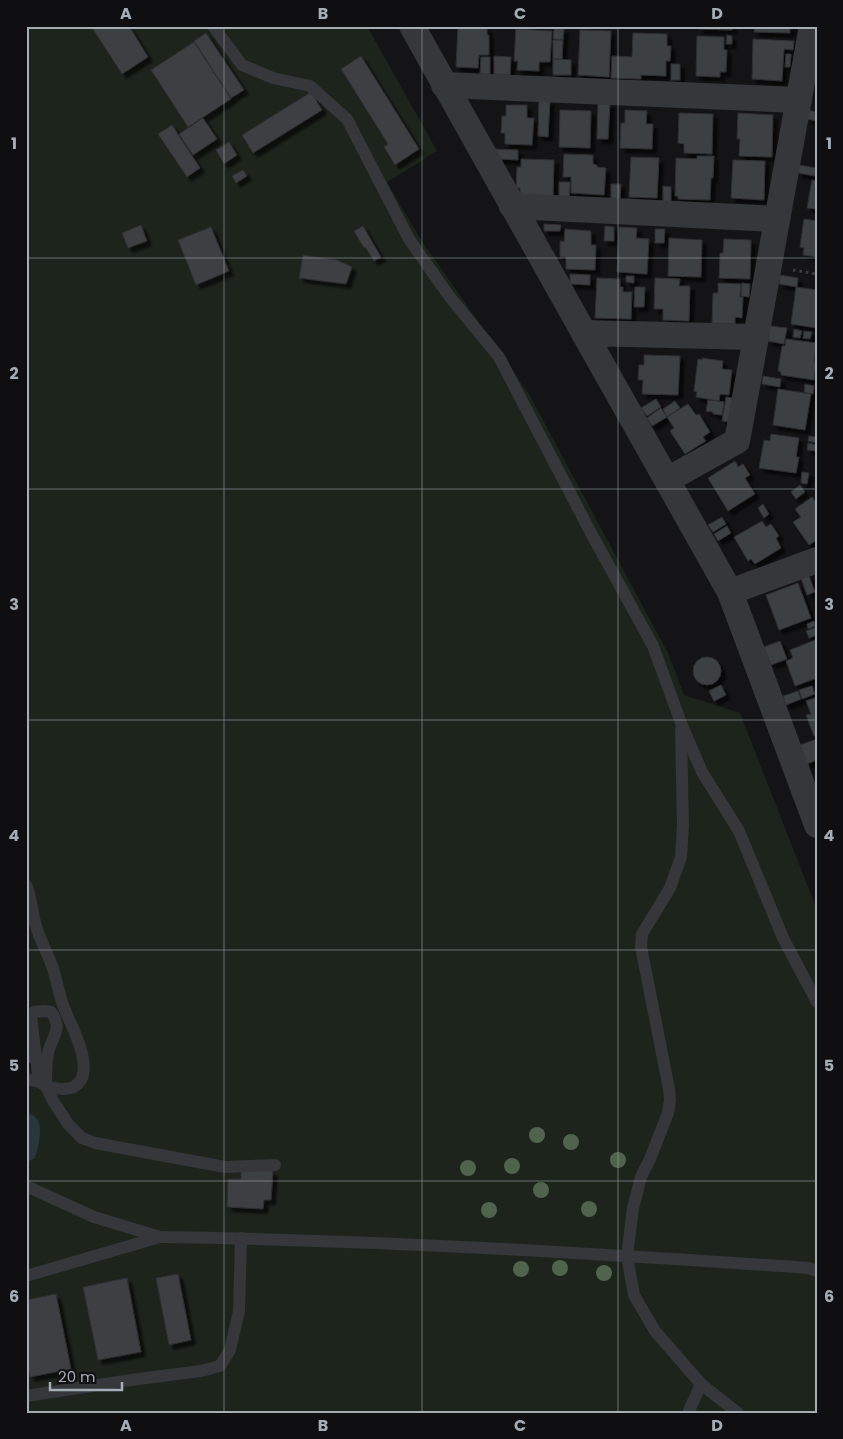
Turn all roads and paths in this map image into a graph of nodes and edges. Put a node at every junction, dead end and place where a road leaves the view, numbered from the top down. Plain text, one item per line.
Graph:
1 (213, 26) edge
2 (412, 26) edge
3 (812, 26) edge
4 (444, 85) junction
5 (798, 100) junction
6 (512, 206) junction
7 (777, 219) junction
8 (584, 333) junction
9 (756, 337) junction
10 (667, 480) junction
11 (817, 560) edge
12 (730, 592) junction
13 (681, 723) junction
14 (817, 826) edge
15 (26, 885) edge
16 (817, 1002) edge
17 (26, 1079) edge
18 (42, 1084) junction
19 (275, 1165) dead end
20 (26, 1186) edge
21 (160, 1237) junction
22 (241, 1238) junction
23 (627, 1256) junction
24 (817, 1271) edge
25 (26, 1276) edge
26 (701, 1384) junction
27 (26, 1396) edge
28 (688, 1413) edge
29 (738, 1413) edge

1 - 13 lane
2 - 4 street
3 - 5 street
4 - 5 street
4 - 6 street
5 - 7 street
6 - 7 street
6 - 8 street
7 - 9 street
8 - 9 street
8 - 10 street
9 - 10 street
10 - 12 street
11 - 12 street
12 - 14 street
13 - 16 lane
13 - 23 lane
15 - 18 lane
17 - 18 lane
18 - 18 lane
18 - 19 lane
20 - 21 lane
21 - 22 lane
21 - 25 lane
22 - 23 lane
22 - 27 lane
23 - 24 lane
23 - 26 lane
26 - 28 lane
26 - 29 lane

